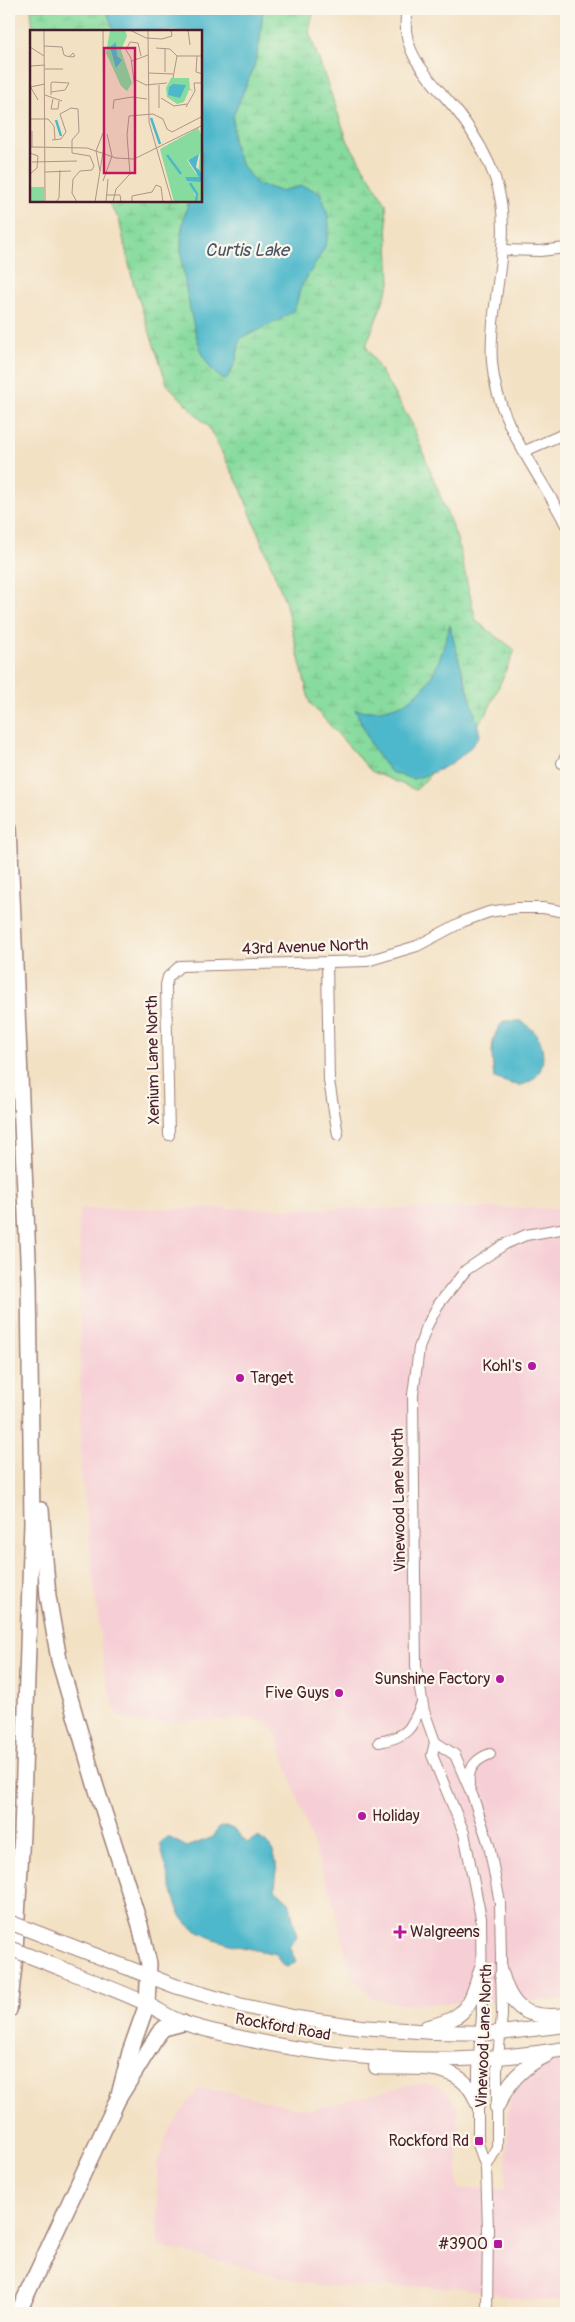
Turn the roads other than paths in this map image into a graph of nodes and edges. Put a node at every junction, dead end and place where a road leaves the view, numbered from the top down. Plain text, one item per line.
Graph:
1 (407, 9) edge
2 (566, 248) edge
3 (502, 250) junction
4 (566, 433) edge
5 (525, 451) junction
6 (566, 525) edge
7 (9, 828) edge
8 (566, 912) edge
9 (327, 963) junction
10 (166, 985) joint
11 (338, 1134) dead end
12 (169, 1135) dead end
13 (566, 1228) edge
14 (32, 1410) junction
15 (422, 1703) junction
16 (379, 1742) dead end
17 (435, 1742) junction
18 (490, 1754) dead end
19 (469, 1788) junction
20 (9, 1922) edge
21 (9, 1948) edge
22 (482, 1967) junction
23 (502, 1975) junction
24 (150, 1976) junction
25 (147, 2004) junction
26 (9, 2010) edge
27 (566, 2015) edge
28 (182, 2023) junction
29 (566, 2025) edge
30 (393, 2030) junction
31 (500, 2033) junction
32 (481, 2034) junction
33 (287, 2048) junction
34 (566, 2050) edge
35 (552, 2052) junction
36 (498, 2057) junction
37 (479, 2058) junction
38 (118, 2100) junction
39 (478, 2104) junction
40 (497, 2107) junction
41 (486, 2167) junction
42 (18, 2313) edge
43 (487, 2313) edge

1 - 3 street
2 - 3 street
3 - 5 street
4 - 5 street
5 - 6 street
7 - 14 highway
8 - 9 street, 43rd Avenue North
9 - 10 street, 43rd Avenue North
9 - 11 street
10 - 12 street, Xenium Lane North
13 - 15 street, Vinewood Lane North
14 - 24 highway
14 - 26 highway
15 - 16 street
15 - 17 street, Vinewood Lane North
17 - 19 street, Vinewood Lane North
17 - 22 street, Vinewood Lane North
18 - 19 street
19 - 23 street, Vinewood Lane North
20 - 24 main road, Rockford Road, bridge
21 - 25 main road, Rockford Road, bridge
22 - 30 main road
22 - 32 street, Vinewood Lane North
23 - 27 main road
23 - 31 street, Vinewood Lane North
24 - 25 highway
24 - 30 main road, Rockford Road
25 - 28 main road, Rockford Road
25 - 38 highway
28 - 33 main road, Rockford Road
28 - 38 highway
29 - 31 main road, Rockford Road
30 - 32 main road, Rockford Road
31 - 32 main road, Rockford Road
31 - 36 street, Vinewood Lane North
32 - 37 street, Vinewood Lane North
33 - 37 main road, Rockford Road
33 - 39 main road
34 - 35 main road, Rockford Road
35 - 36 main road, Rockford Road
35 - 40 main road
36 - 37 main road, Rockford Road
36 - 40 street, Vinewood Lane North
37 - 39 street, Vinewood Lane North
38 - 42 highway
39 - 41 street, Vinewood Lane North
40 - 41 street, Vinewood Lane North
41 - 43 street, Vinewood Lane North

